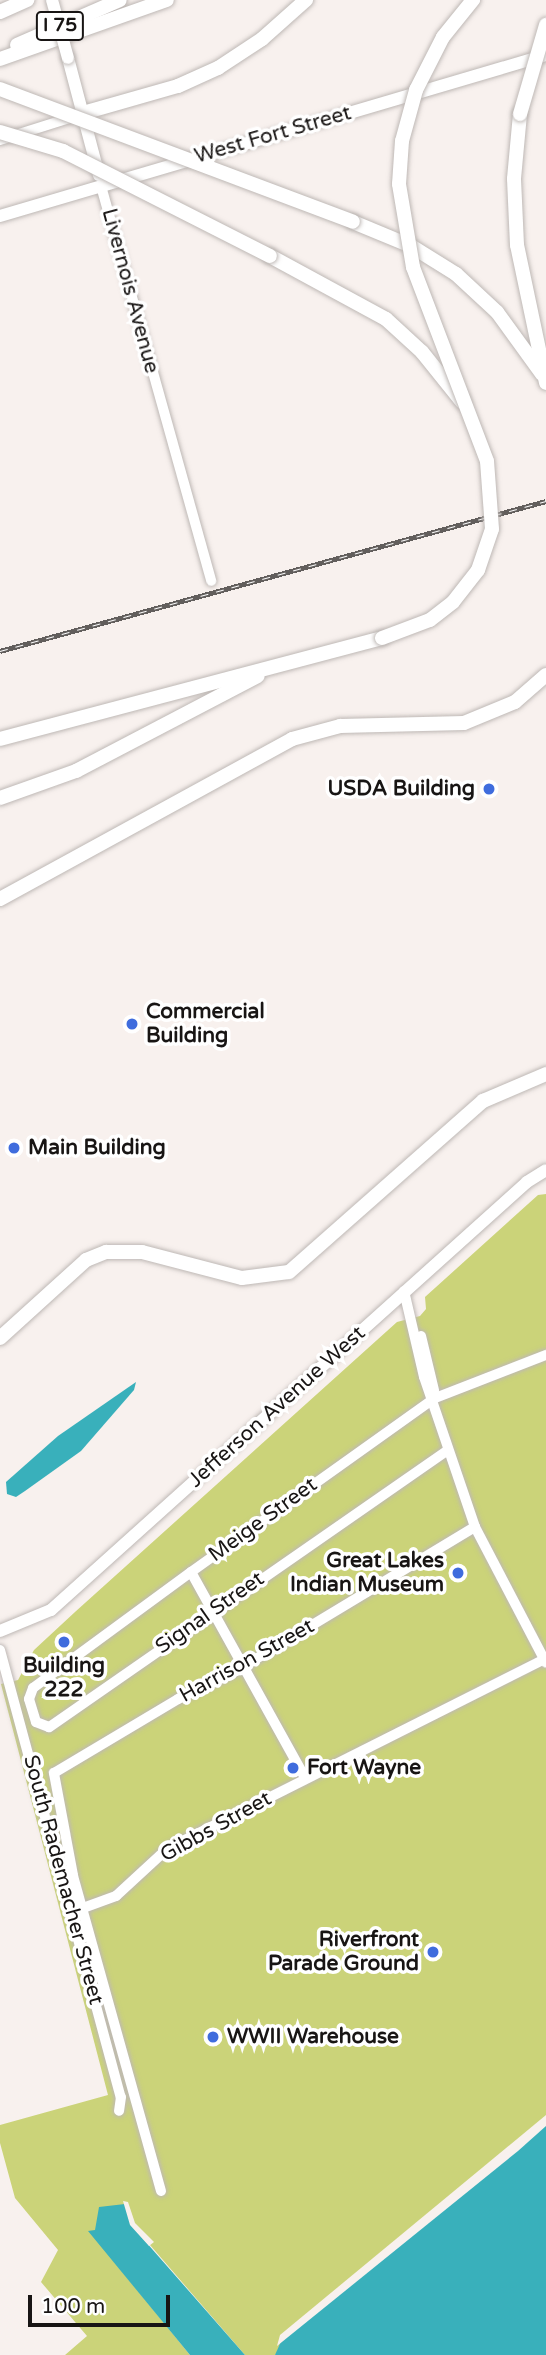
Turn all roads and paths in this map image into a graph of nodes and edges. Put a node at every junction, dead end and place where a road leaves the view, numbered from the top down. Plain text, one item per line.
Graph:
1 (27, 0) edge
2 (52, 0) edge
3 (120, 0) edge
4 (167, 0) edge
5 (306, 0) edge
6 (473, 0) edge
7 (0, 12) edge
8 (546, 25) edge
9 (0, 53) edge
10 (546, 55) edge
11 (0, 59) edge
12 (0, 89) edge
13 (83, 113) junction
14 (0, 132) edge
15 (0, 140) edge
16 (102, 186) junction
17 (0, 216) edge
18 (545, 380) edge
19 (470, 415) junction
20 (211, 581) dead end
21 (291, 661) junction
22 (541, 680) edge
23 (0, 739) edge
24 (0, 798) edge
25 (0, 899) edge
26 (546, 1074) edge
27 (546, 1170) edge
28 (404, 1291) junction
29 (0, 1338) edge
30 (546, 1355) edge
31 (435, 1398) junction
32 (448, 1450) junction
33 (475, 1527) junction
34 (191, 1572) junction
35 (214, 1610) junction
36 (0, 1631) edge
37 (0, 1650) edge
38 (545, 1661) edge
39 (245, 1665) junction
40 (42, 1728) joint
41 (305, 1778) junction
42 (83, 1908) junction
43 (120, 2110) dead end
44 (161, 2190) dead end

1 - 7 highway, I 75
2 - 13 main road, Livernois Avenue, bridge
3 - 9 highway, I 75
4 - 11 highway
5 - 13 highway
6 - 19 highway, bridge
8 - 18 highway, bridge
10 - 16 main road, West Fort Street
12 - 18 highway, bridge
13 - 15 street
13 - 16 main road, Livernois Avenue
14 - 19 highway, bridge
16 - 17 main road, West Fort Street
16 - 20 street, Livernois Avenue
19 - 21 highway, bridge
21 - 23 highway
21 - 24 highway
22 - 25 highway
26 - 29 highway
27 - 28 main road, Jefferson Avenue West
28 - 31 street
28 - 36 main road, Jefferson Avenue West
30 - 31 street, Meige Street
31 - 32 street
31 - 34 street, Meige Street
32 - 33 street
32 - 35 street, Signal Street
33 - 38 street
33 - 39 street, Harrison Street
34 - 35 street
34 - 40 street, Meige Street
35 - 39 street
35 - 40 street, Signal Street
37 - 43 street, South Rademacher Street
38 - 41 street, Gibbs Street
39 - 41 street
39 - 42 street, Harrison Street
41 - 42 street, Gibbs Street
42 - 44 street

